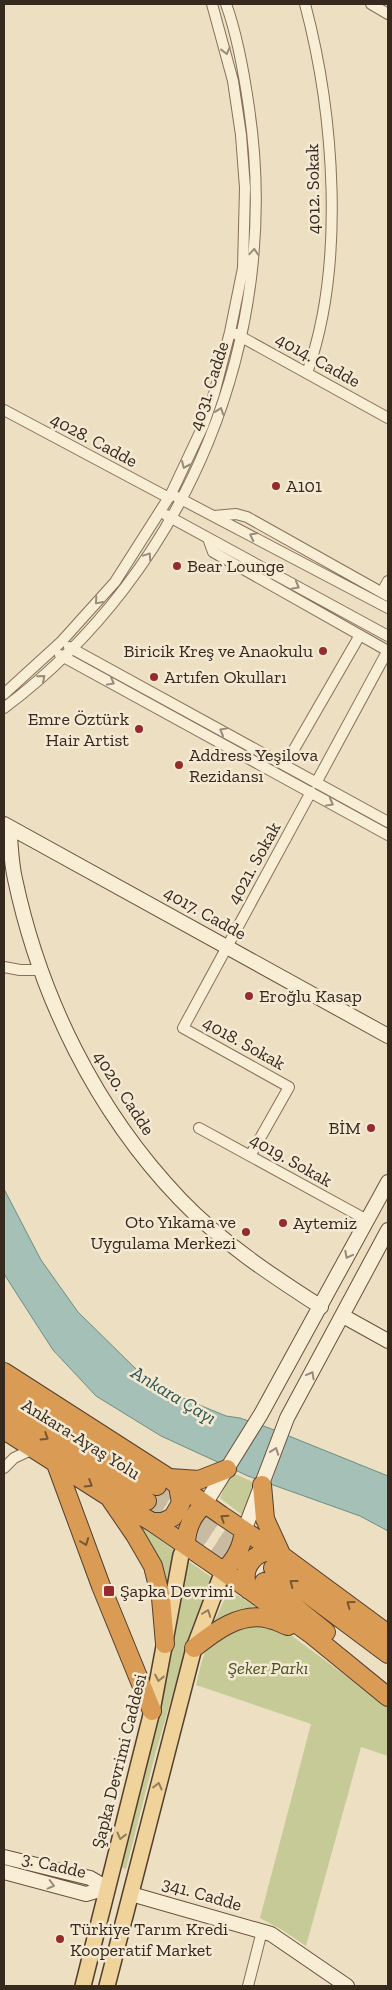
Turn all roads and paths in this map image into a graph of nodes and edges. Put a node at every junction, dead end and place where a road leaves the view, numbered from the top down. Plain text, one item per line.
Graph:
1 (212, 4) edge
2 (226, 4) edge
3 (305, 4) edge
4 (371, 4) edge
5 (388, 14) edge
6 (230, 332) junction
7 (242, 336) junction
8 (307, 373) junction
9 (4, 410) edge
10 (388, 418) edge
11 (170, 496) junction
12 (182, 499) junction
13 (160, 513) junction
14 (214, 516) junction
15 (171, 518) junction
16 (208, 538) junction
17 (388, 581) edge
18 (385, 594) edge
19 (388, 608) edge
20 (360, 635) junction
21 (388, 636) edge
22 (62, 642) junction
23 (74, 649) junction
24 (53, 650) junction
25 (388, 650) edge
26 (65, 657) junction
27 (4, 694) edge
28 (4, 708) edge
29 (285, 765) junction
30 (316, 783) junction
31 (311, 792) junction
32 (388, 822) edge
33 (6, 825) edge
34 (388, 835) edge
35 (227, 945) junction
36 (4, 967) edge
37 (40, 970) junction
38 (183, 1028) joint
39 (388, 1036) edge
40 (199, 1128) dead end
41 (250, 1156) junction
42 (388, 1182) edge
43 (368, 1220) junction
44 (388, 1230) edge
45 (321, 1307) junction
46 (343, 1316) junction
47 (388, 1341) edge
48 (4, 1372) edge
49 (4, 1391) edge
50 (4, 1411) edge
51 (4, 1430) edge
52 (33, 1449) junction
53 (56, 1464) junction
54 (4, 1468) edge
55 (227, 1469) junction
56 (163, 1482) junction
57 (262, 1485) junction
58 (109, 1496) junction
59 (147, 1501) tunnel mouth
60 (205, 1504) junction
61 (152, 1522) junction
62 (244, 1531) junction
63 (186, 1544) junction
64 (224, 1571) junction
65 (267, 1574) junction
66 (388, 1634) edge
67 (312, 1635) junction
68 (166, 1644) junction
69 (194, 1648) junction
70 (388, 1654) edge
71 (388, 1681) edge
72 (388, 1697) edge
73 (152, 1711) junction
74 (4, 1857) edge
75 (4, 1872) edge
76 (107, 1888) junction
77 (131, 1894) junction
78 (262, 1930) junction
79 (83, 1986) edge
80 (107, 1986) edge
81 (248, 1986) edge
82 (347, 1986) edge

1 -> 6 street, 4031. Cadde
7 -> 2 street, 4031. Cadde
3 - 8 street, 4012. Sokak
4 - 5 street
6 - 7 street, 4014. Cadde
6 -> 11 street, 4031. Cadde
7 - 8 street, 4014. Cadde
12 -> 7 street, 4031. Cadde
8 - 10 street, 4014. Cadde
9 - 11 street, 4028. Cadde
11 - 12 street, 4028. Cadde
11 - 13 street, 4031. Cadde
12 - 14 street, 4028. Cadde
12 - 15 street, 4031. Cadde
13 - 15 street
13 -> 22 street, 4031. Cadde
14 - 18 street
19 -> 14 street, 4028. Cadde
15 - 16 street
23 -> 15 street, 4031. Cadde
16 - 20 street
16 -> 21 street
17 - 18 street
20 - 25 street
20 - 29 street
22 - 23 street
22 - 24 street, 4031. Cadde
23 - 26 street, 4031. Cadde
29 -> 23 street
24 - 26 street
24 - 27 street, 4031. Cadde
25 - 30 street
28 -> 26 street, 4031. Cadde
26 -> 31 street
29 - 30 street
30 - 32 street
31 -> 34 street
31 - 35 street, 4021. Sokak
33 - 35 street, 4017. Cadde
33 - 37 street, 4020. Cadde
35 - 38 street, 4021. Sokak
35 - 39 street, 4017. Cadde
36 - 37 street
37 - 45 street, 4020. Cadde
38 - 41 street, 4018. Sokak
40 - 41 street, 4019. Sokak
41 - 43 street, 4019. Sokak
42 - 43 street
43 -> 45 street
44 - 46 street
45 - 55 street
46 - 47 street
57 -> 46 street
48 - 56 highway
49 - 56 highway, Ankara-Ayaş Yolu
50 -> 59 highway, Ankara-Ayaş Yolu
51 - 52 highway
52 - 53 highway
52 - 54 street
53 -> 58 highway
53 -> 73 highway
55 - 56 highway
55 - 60 street
56 - 60 highway
56 - 61 highway
57 - 62 street
57 - 65 highway
58 - 61 highway
58 - 68 highway
62 -> 60 highway
60 - 63 highway
61 - 63 highway
62 - 64 highway
62 - 65 highway
63 - 64 highway
63 - 68 main road, Şapka Devrimi Caddesi
64 - 65 highway
69 -> 64 main road
66 -> 65 highway
65 - 67 highway
70 -> 65 highway
65 - 71 highway
67 - 69 highway
67 - 72 highway
68 -> 73 main road, Şapka Devrimi Caddesi
77 -> 69 main road
73 -> 76 main road, Şapka Devrimi Caddesi
74 - 76 street, 3. Cadde
75 -> 76 street, 3. Cadde
76 - 77 main road
76 - 79 main road, Şapka Devrimi Caddesi
77 - 78 street, 341. Cadde
77 - 80 main road
78 - 81 street
78 - 82 street, 341. Cadde

